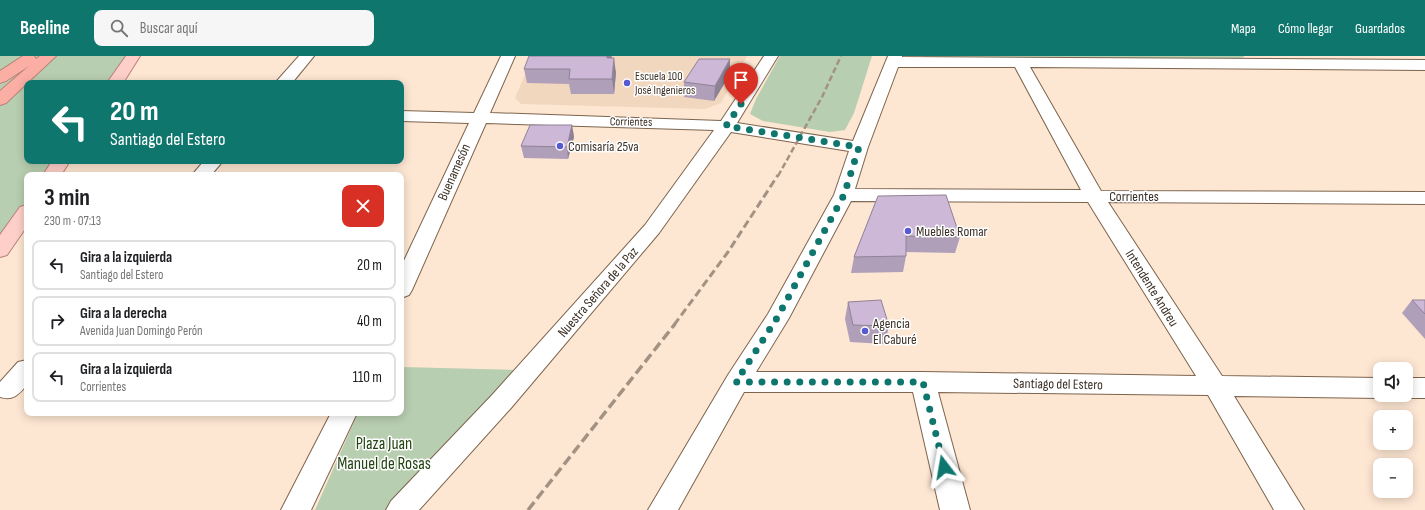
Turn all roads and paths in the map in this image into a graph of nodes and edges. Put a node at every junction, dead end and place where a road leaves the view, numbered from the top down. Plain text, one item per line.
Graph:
1 (33, 56) edge
2 (49, 56) edge
3 (133, 56) edge
4 (307, 56) edge
5 (508, 56) edge
6 (771, 56) edge
7 (894, 59) edge
8 (1270, 60) edge
9 (1020, 62) junction
10 (1425, 66) edge
11 (0, 78) edge
12 (117, 80) edge
13 (286, 80) edge
14 (0, 100) edge
15 (404, 116) edge
16 (478, 119) junction
17 (726, 126) junction
18 (859, 147) junction
19 (211, 164) edge
20 (204, 172) edge
21 (844, 195) junction
22 (1094, 196) junction
23 (1425, 198) edge
24 (24, 215) edge
25 (0, 250) edge
26 (404, 283) edge
27 (24, 373) edge
28 (736, 382) junction
29 (923, 382) junction
30 (1215, 386) junction
31 (1373, 388) edge
32 (1413, 388) edge
33 (1425, 388) edge
34 (12, 390) edge
35 (343, 416) edge
36 (296, 510) edge
37 (401, 510) edge
38 (663, 510) edge
39 (954, 510) edge
40 (1289, 510) edge

1 - 11 highway
2 - 14 highway
3 - 12 main road
4 - 13 street
5 - 16 street, Buenamesón
6 - 17 street, Nuestra Señora de la Paz
7 - 9 street
7 - 18 street
8 - 9 street
8 - 10 street
9 - 22 street, Intendente Andreu
15 - 16 street, Corrientes
16 - 17 street, Corrientes
16 - 26 street, Buenamesón
17 - 18 street, Corrientes
17 - 37 street, Nuestra Señora de la Paz
18 - 21 street
19 - 20 street
21 - 22 street, Corrientes
21 - 28 street
22 - 23 street, Corrientes
22 - 30 street, Intendente Andreu
24 - 25 main road
27 - 34 street
28 - 29 street, Santiago del Estero
28 - 38 street
29 - 30 street, Santiago del Estero
29 - 39 street
30 - 31 street, Santiago del Estero
30 - 40 street, Intendente Andreu
32 - 33 street
35 - 36 street

